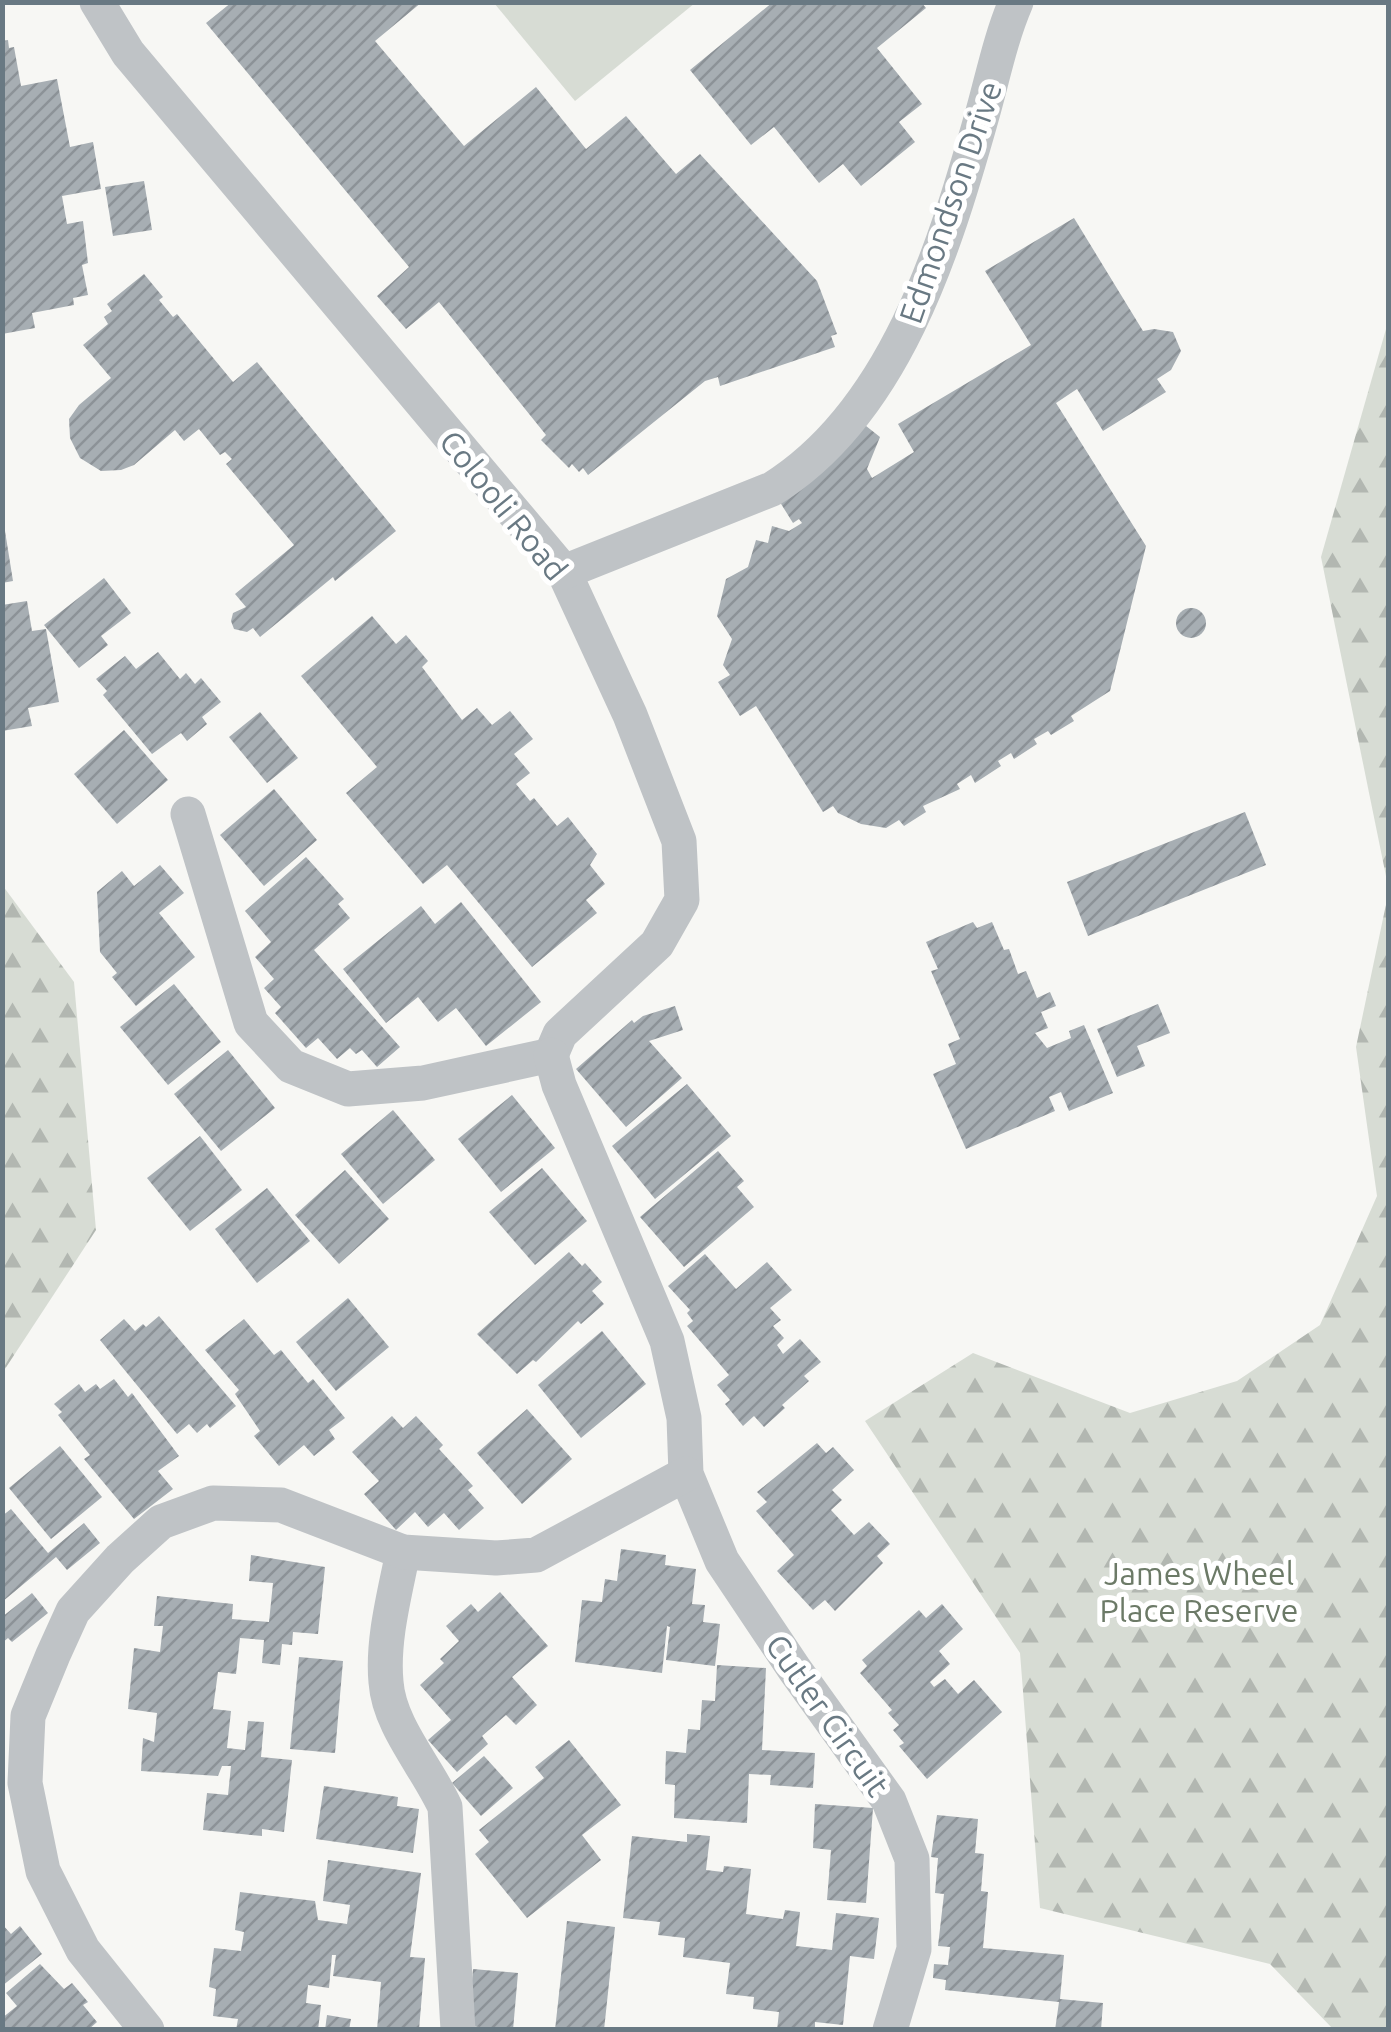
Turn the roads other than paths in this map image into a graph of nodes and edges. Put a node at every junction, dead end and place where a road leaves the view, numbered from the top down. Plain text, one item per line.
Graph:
1 (97, 2) edge
2 (1016, 2) edge
3 (564, 572) junction
4 (188, 814) dead end
5 (551, 1054) junction
6 (686, 1474) junction
7 (403, 1552) junction
8 (147, 2030) edge
9 (458, 2030) edge
10 (890, 2030) edge

1 - 3 street, Colooli Road
2 - 3 street, Edmondson Drive
3 - 5 street, Colooli Road
4 - 5 street
5 - 6 street, Cutler Circuit
6 - 7 street
6 - 10 street, Cutler Circuit
7 - 8 street
7 - 9 street

